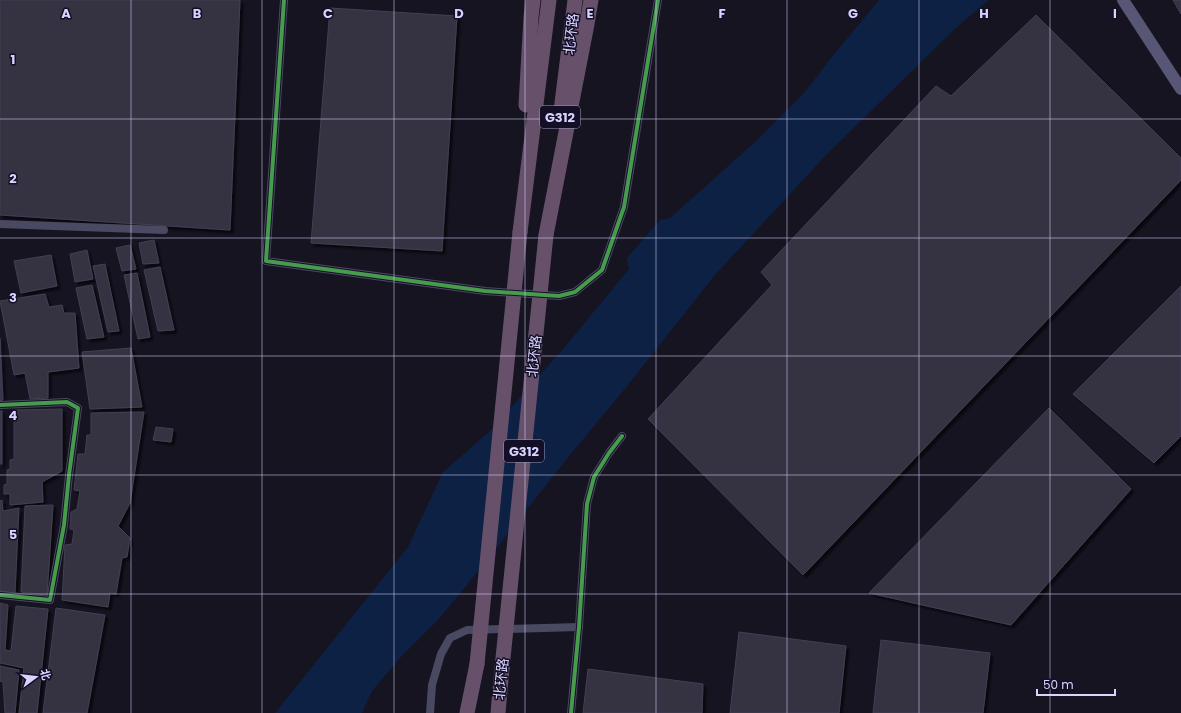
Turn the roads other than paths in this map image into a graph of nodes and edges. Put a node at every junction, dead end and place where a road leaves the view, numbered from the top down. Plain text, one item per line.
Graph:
1 (284, 0) edge
2 (533, 0) edge
3 (549, 0) edge
4 (575, 0) edge
5 (591, 0) edge
6 (658, 0) edge
7 (1123, 0) edge
8 (1181, 89) edge
9 (0, 224) edge
10 (164, 230) dead end
11 (520, 232) junction
12 (546, 235) junction
13 (0, 405) edge
14 (622, 436) dead end
15 (0, 595) edge
16 (579, 627) junction
17 (477, 664) junction
18 (502, 668) junction
19 (430, 713) edge
20 (467, 713) edge
21 (472, 713) edge
22 (498, 713) edge
23 (502, 713) edge
24 (571, 713) edge

1 - 6 street
2 - 11 highway
3 - 11 highway, 北环路 / G312
4 - 12 highway, 北环路 / G312
5 - 12 highway
7 - 8 street
9 - 10 street
11 - 17 highway, 北环路 / G312, bridge
12 - 18 highway, 北环路 / G312, bridge
13 - 15 street
14 - 16 street
16 - 19 street
16 - 24 street
17 - 20 highway
17 - 21 highway, 北环路 / G312
18 - 22 highway, 北环路 / G312
18 - 23 highway

